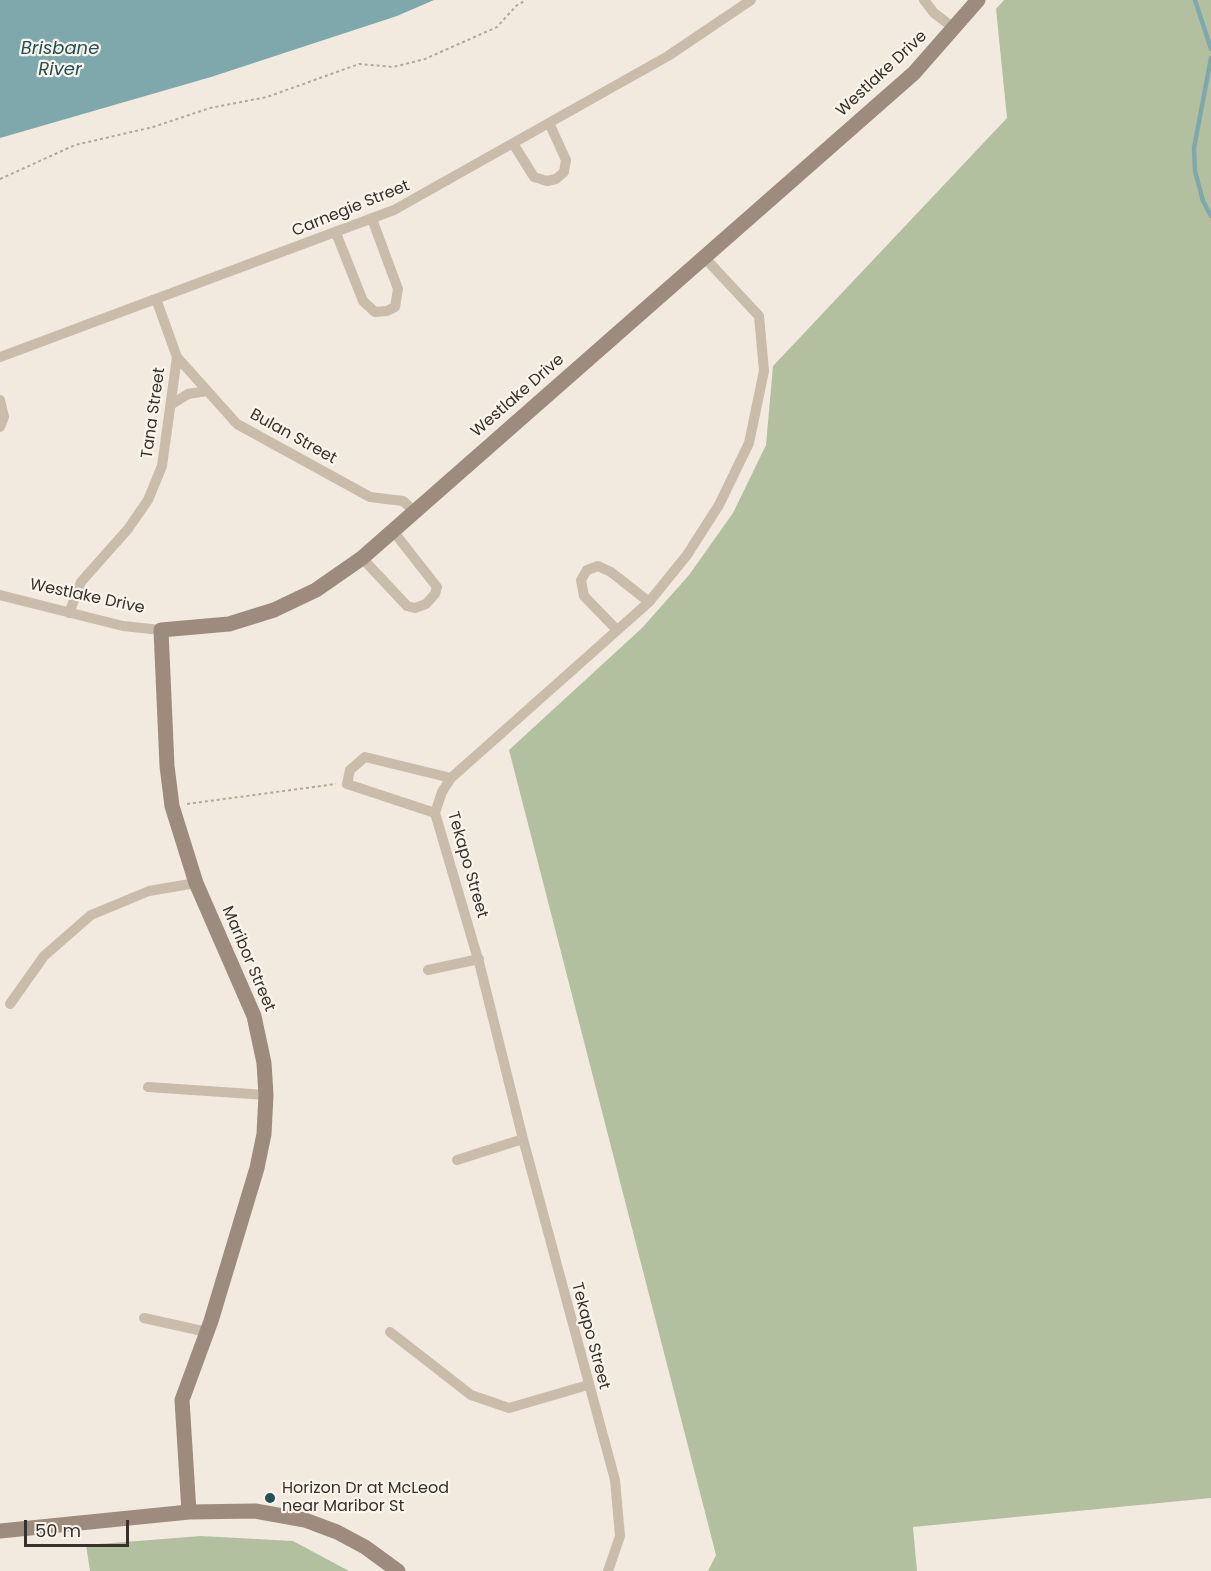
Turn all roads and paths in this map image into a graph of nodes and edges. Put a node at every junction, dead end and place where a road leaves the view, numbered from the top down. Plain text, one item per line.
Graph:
1 (526, 0) edge
2 (751, 0) edge
3 (924, 0) edge
4 (978, 0) edge
5 (955, 29) junction
6 (550, 125) junction
7 (514, 145) junction
8 (0, 179) edge
9 (372, 219) junction
10 (336, 233) junction
11 (704, 257) junction
12 (156, 299) junction
13 (0, 357) edge
14 (177, 357) junction
15 (207, 391) junction
16 (0, 400) edge
17 (171, 404) junction
18 (0, 427) edge
19 (414, 511) junction
20 (393, 531) junction
21 (362, 558) junction
22 (0, 595) edge
23 (649, 602) junction
24 (69, 614) junction
25 (161, 630) junction
26 (617, 630) junction
27 (451, 778) junction
28 (347, 784) junction
29 (172, 806) junction
30 (435, 813) junction
31 (196, 883) junction
32 (478, 959) junction
33 (428, 970) dead end
34 (10, 1004) dead end
35 (148, 1087) dead end
36 (266, 1095) junction
37 (523, 1139) junction
38 (457, 1160) dead end
39 (144, 1318) dead end
40 (207, 1332) junction
41 (390, 1332) dead end
42 (588, 1385) junction
43 (189, 1512) junction
44 (0, 1531) edge
45 (398, 1571) edge
46 (608, 1571) edge

1 - 8 path
2 - 6 street, Carnegie Street
3 - 5 street
4 - 5 street, Westlake Drive
5 - 11 street, Westlake Drive
6 - 7 street, Carnegie Street
6 - 7 street
7 - 9 street, Carnegie Street
9 - 10 street, Carnegie Street
9 - 10 street
10 - 12 street, Carnegie Street
11 - 19 street, Westlake Drive
11 - 23 street, Tekapo Street
12 - 13 street, Carnegie Street
12 - 14 street, Tana Street
14 - 15 street, Bulan Street
14 - 17 street, Tana Street
15 - 17 street
15 - 19 street, Bulan Street
16 - 18 street
17 - 24 street, Tana Street
19 - 20 street, Westlake Drive
20 - 21 street, Westlake Drive
20 - 21 street
21 - 25 street, Westlake Drive
22 - 24 street, Westlake Drive
23 - 26 street, Tekapo Street
23 - 26 street
24 - 25 street, Westlake Drive
25 - 29 street, Maribor Street
26 - 27 street, Tekapo Street
27 - 28 street
27 - 30 street, Tekapo Street
28 - 29 path
28 - 30 street
29 - 31 street, Maribor Street
30 - 32 street, Tekapo Street
31 - 34 street
31 - 36 street, Maribor Street
32 - 33 street
32 - 37 street, Tekapo Street
35 - 36 street
36 - 40 street, Maribor Street
37 - 38 street
37 - 42 street, Tekapo Street
39 - 40 street
40 - 43 street, Maribor Street
41 - 42 street
42 - 46 street, Tekapo Street
43 - 44 street
43 - 45 street

